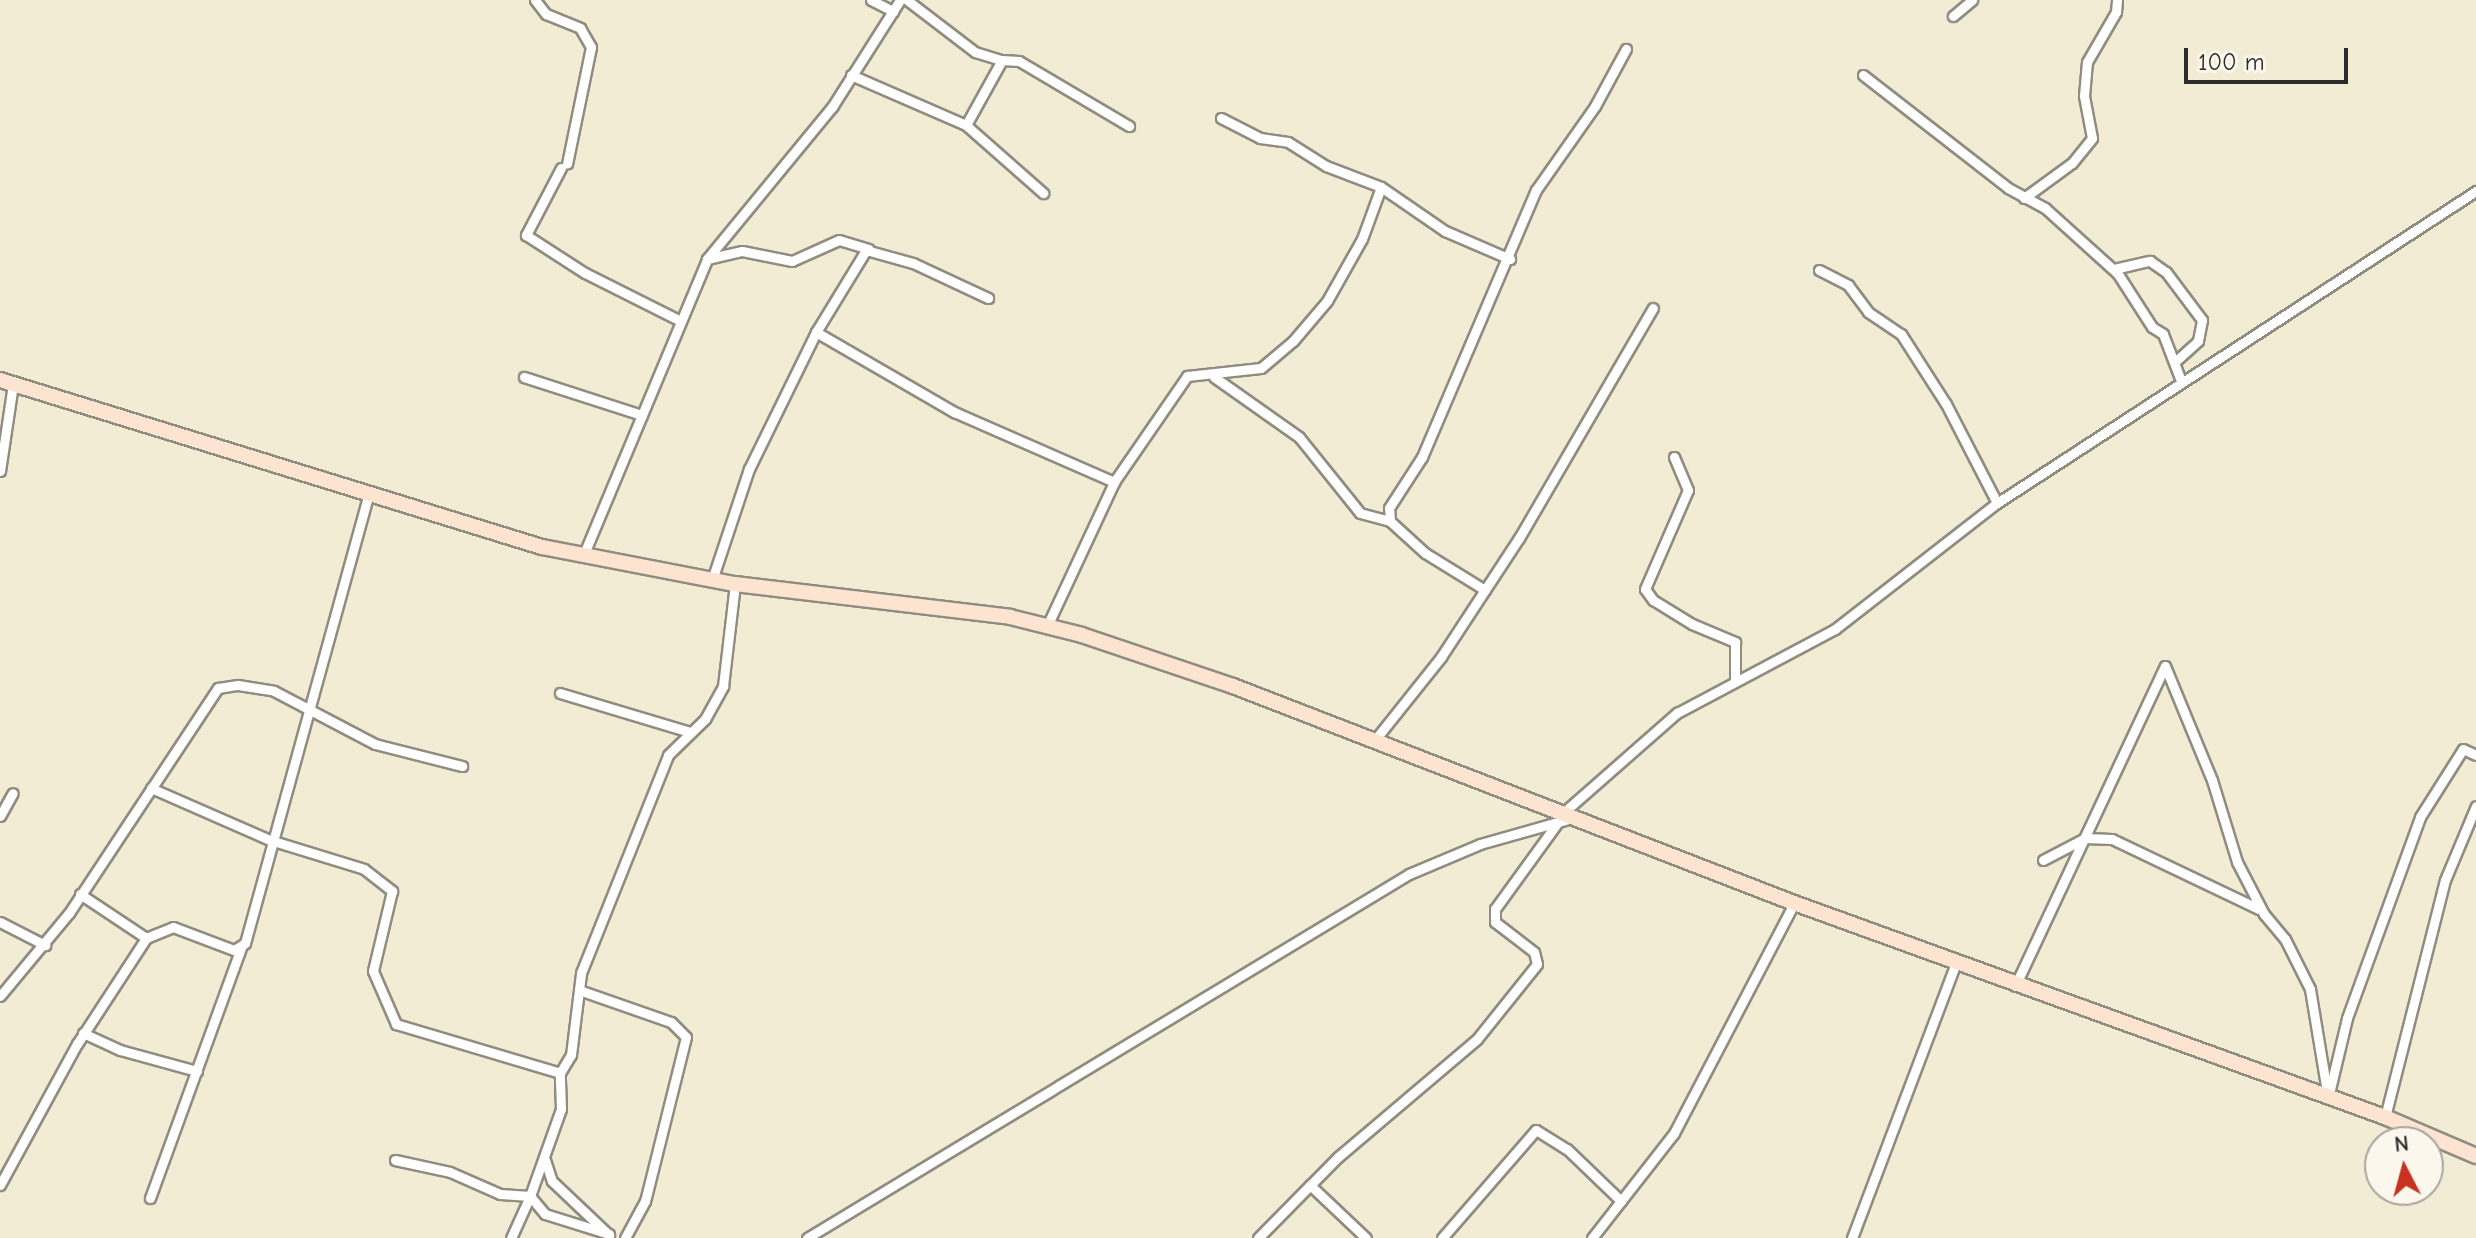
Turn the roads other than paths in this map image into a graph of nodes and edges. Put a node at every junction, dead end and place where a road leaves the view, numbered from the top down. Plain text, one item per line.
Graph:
1 (535, 0) edge
2 (871, 0) edge
3 (900, 0) edge
4 (907, 0) edge
5 (1972, 0) edge
6 (2117, 0) edge
7 (893, 11) junction
8 (1953, 16) dead end
9 (1626, 49) dead end
10 (1002, 60) junction
11 (851, 75) junction
12 (1863, 75) dead end
13 (1221, 118) dead end
14 (966, 125) junction
15 (1129, 126) dead end
16 (1381, 187) junction
17 (2476, 191) edge
18 (1043, 193) dead end
19 (2024, 198) junction
20 (869, 249) junction
21 (707, 259) junction
22 (1510, 259) junction
23 (2114, 269) junction
24 (1819, 270) dead end
25 (988, 298) dead end
26 (1653, 308) dead end
27 (681, 321) junction
28 (816, 332) junction
29 (2175, 362) junction
30 (524, 377) dead end
31 (1214, 377) junction
32 (2181, 381) junction
33 (6, 382) edge
34 (642, 415) junction
35 (1674, 457) dead end
36 (0, 471) edge
37 (1114, 482) junction
38 (368, 495) junction
39 (1997, 503) junction
40 (1390, 521) junction
41 (583, 556) junction
42 (712, 580) junction
43 (735, 584) junction
44 (1485, 590) junction
45 (1047, 626) junction
46 (1735, 680) junction
47 (560, 693) dead end
48 (312, 710) junction
49 (690, 732) junction
50 (1374, 741) junction
51 (2476, 755) edge
52 (462, 766) dead end
53 (151, 788) junction
54 (13, 793) dead end
55 (2476, 806) edge
56 (0, 816) edge
57 (1565, 817) junction
58 (2085, 838) junction
59 (270, 840) junction
60 (2043, 860) dead end
61 (80, 894) junction
62 (1794, 903) junction
63 (2264, 914) junction
64 (0, 922) edge
65 (146, 938) junction
66 (45, 945) junction
67 (241, 948) junction
68 (1956, 963) junction
69 (2015, 986) junction
70 (579, 990) junction
71 (0, 996) edge
72 (83, 1033) junction
73 (197, 1071) junction
74 (560, 1073) junction
75 (2328, 1098) junction
76 (2385, 1117) junction
77 (545, 1156) junction
78 (2476, 1156) edge
79 (395, 1160) dead end
80 (0, 1185) edge
81 (1310, 1185) junction
82 (530, 1196) junction
83 (150, 1198) dead end
84 (1621, 1201) junction
85 (610, 1236) edge
86 (511, 1238) edge
87 (625, 1238) edge
88 (807, 1238) edge
89 (1258, 1238) edge
90 (1366, 1238) edge
91 (1442, 1238) edge
92 (1592, 1238) edge
93 (1852, 1238) edge

1 - 27 street
2 - 7 street
3 - 7 street
4 - 10 street
5 - 8 street
6 - 19 street
7 - 11 street
9 - 22 street
10 - 14 street
10 - 15 street
11 - 14 street
11 - 21 street
12 - 19 street
13 - 16 street
14 - 18 street
16 - 22 street
16 - 31 street
17 - 32 street
19 - 23 street
20 - 21 street
20 - 25 street
20 - 28 street
21 - 27 street
22 - 40 street
23 - 29 street
23 - 29 street
24 - 39 street
26 - 44 street
27 - 34 street
28 - 37 street
28 - 42 street
29 - 32 street
30 - 34 street
31 - 37 street
31 - 40 street
32 - 39 street
33 - 36 street
33 - 38 main road
34 - 41 street
35 - 46 street
37 - 45 street
38 - 41 main road
38 - 48 street
39 - 46 street
40 - 44 street
41 - 42 main road
42 - 43 main road
43 - 45 main road
43 - 49 street
44 - 50 street
45 - 50 main road
46 - 57 street
47 - 49 street
48 - 52 street
48 - 53 street
48 - 59 street
49 - 70 street
50 - 57 main road
51 - 75 street
53 - 59 street
53 - 61 street
54 - 56 street
55 - 76 street
57 - 62 main road
57 - 81 street
57 - 88 street
58 - 60 street
58 - 63 street
58 - 63 street
58 - 69 street
59 - 67 street
59 - 74 street
61 - 65 street
61 - 66 street
62 - 68 main road
62 - 84 street
63 - 75 street
64 - 66 street
65 - 67 street
65 - 72 street
66 - 71 street
67 - 73 street
68 - 69 main road
68 - 93 street
69 - 75 main road
70 - 74 street
70 - 87 street
72 - 73 street
72 - 80 street
73 - 83 street
74 - 77 street
75 - 76 main road
76 - 78 main road
77 - 82 street
77 - 85 street
79 - 82 street
81 - 89 street
81 - 90 street
82 - 85 street
82 - 86 street
84 - 91 street
84 - 92 street

